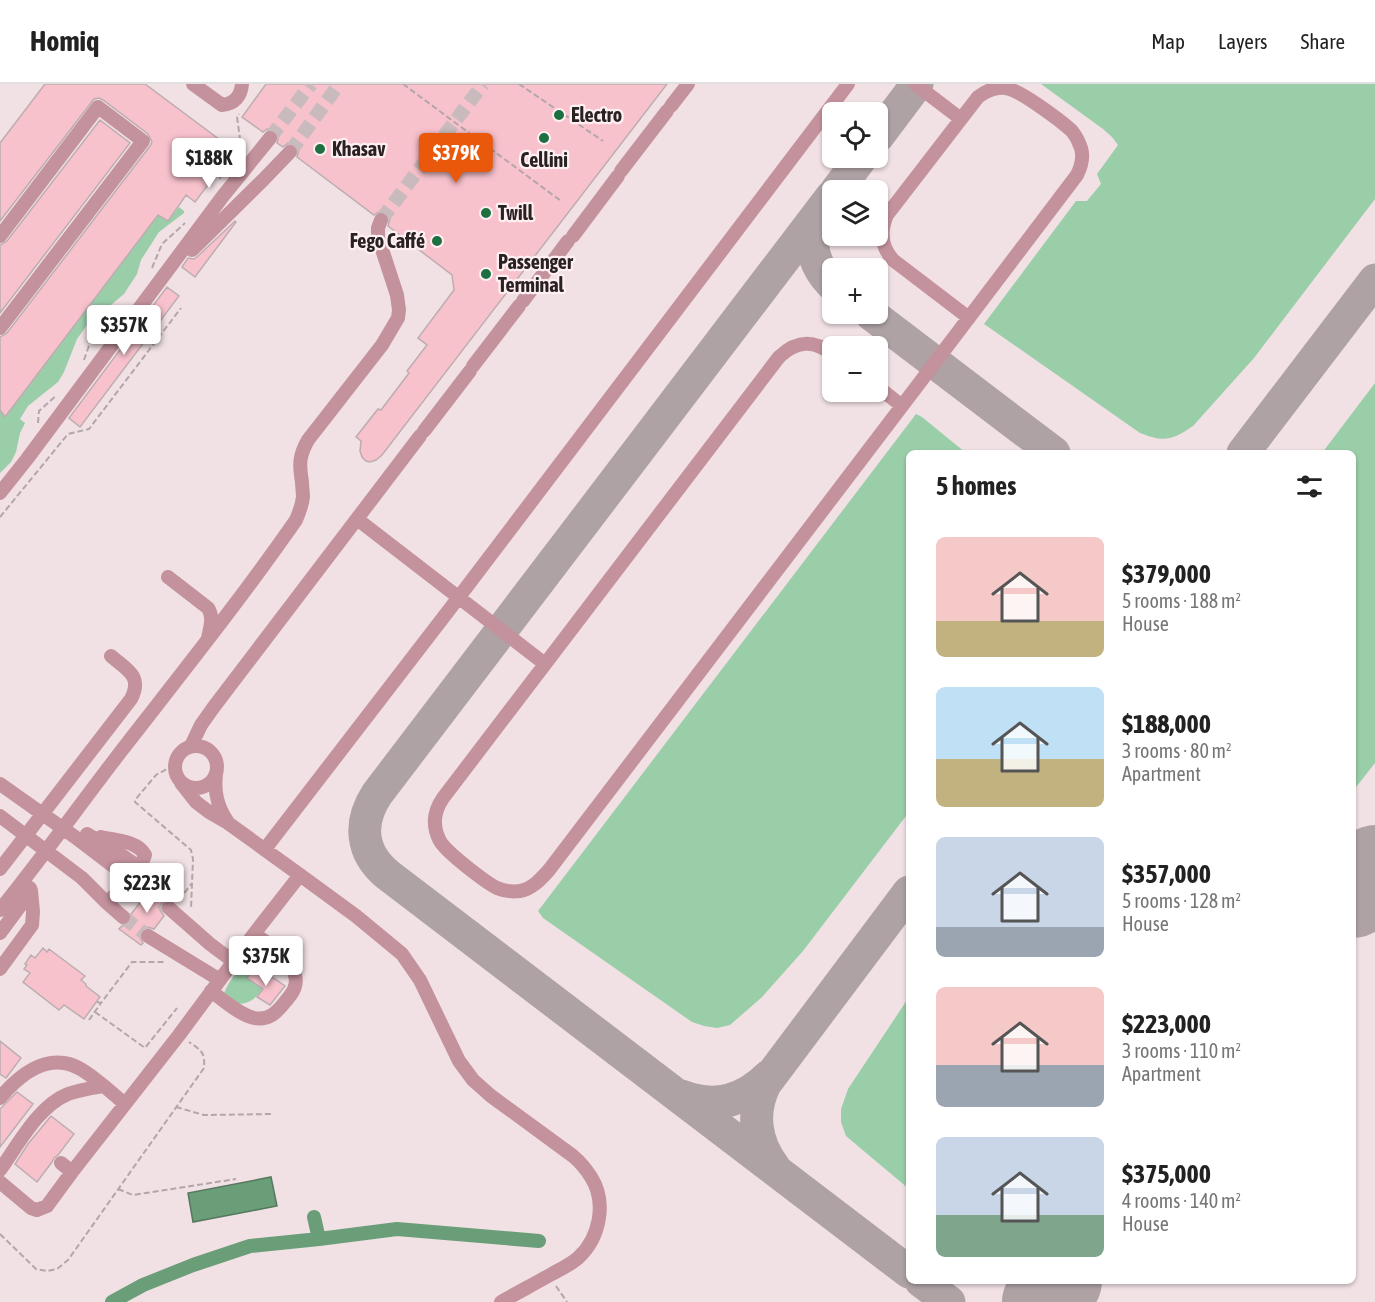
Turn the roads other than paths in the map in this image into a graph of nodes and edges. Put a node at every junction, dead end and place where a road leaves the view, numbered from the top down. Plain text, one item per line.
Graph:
1 (193, 84) edge
2 (242, 84) edge
3 (688, 84) edge
4 (848, 84) edge
5 (915, 84) edge
6 (961, 119) junction
7 (270, 138) tunnel mouth
8 (290, 152) tunnel mouth
9 (381, 220) tunnel mouth
10 (0, 236) edge
11 (159, 281) junction
12 (969, 318) junction
13 (0, 328) edge
14 (822, 347) edge
15 (888, 395) edge
16 (902, 406) junction
17 (0, 493) edge
18 (357, 519) junction
19 (168, 577) dead end
20 (459, 597) junction
21 (208, 639) junction
22 (111, 656) dead end
23 (545, 664) junction
24 (191, 746) junction
25 (216, 774) junction
26 (181, 783) junction
27 (0, 784) edge
28 (43, 814) junction
29 (0, 816) edge
30 (228, 823) junction
31 (63, 828) junction
32 (25, 835) junction
33 (81, 836) junction
34 (265, 849) junction
35 (46, 852) junction
36 (0, 870) edge
37 (300, 875) junction
38 (26, 877) junction
39 (130, 879) junction
40 (145, 888) tunnel mouth
41 (31, 891) junction
42 (107, 903) junction
43 (170, 908) tunnel mouth
44 (0, 910) edge
45 (123, 916) tunnel mouth
46 (0, 933) edge
47 (254, 934) junction
48 (148, 936) tunnel mouth
49 (234, 962) junction
50 (0, 969) edge
51 (220, 980) junction
52 (211, 991) junction
53 (104, 1086) junction
54 (0, 1098) edge
55 (125, 1104) junction
56 (61, 1163) dead end
57 (0, 1170) edge
58 (72, 1172) junction
59 (0, 1182) edge
60 (501, 1302) edge

1 - 2 street
3 - 18 street
4 - 20 street
5 - 6 street
6 - 12 street
6 - 12 street
7 - 11 street
8 - 11 street
9 - 21 street
10 - 13 street
11 - 17 street
12 - 16 street
14 - 23 street
15 - 16 street
16 - 23 street
18 - 20 street
18 - 24 street
19 - 21 street
20 - 23 street
20 - 34 street
21 - 31 street
22 - 28 street
24 - 25 street
24 - 26 street
25 - 26 street
25 - 30 street
26 - 30 street
27 - 28 street
28 - 31 street
28 - 32 street
29 - 32 street
30 - 34 street
31 - 33 street
31 - 35 street
32 - 35 street
32 - 36 street
33 - 39 street
33 - 39 street
34 - 37 street
35 - 38 street
35 - 42 street
37 - 47 street
37 - 60 street
38 - 41 street
38 - 44 street
39 - 40 street
39 - 42 street
41 - 46 street
41 - 50 street
42 - 45 street
43 - 49 street
47 - 49 street
47 - 52 street
48 - 51 street
49 - 51 street
51 - 52 street
52 - 55 street
53 - 54 street
53 - 55 street
53 - 57 street
55 - 58 street
56 - 58 street
58 - 59 street

